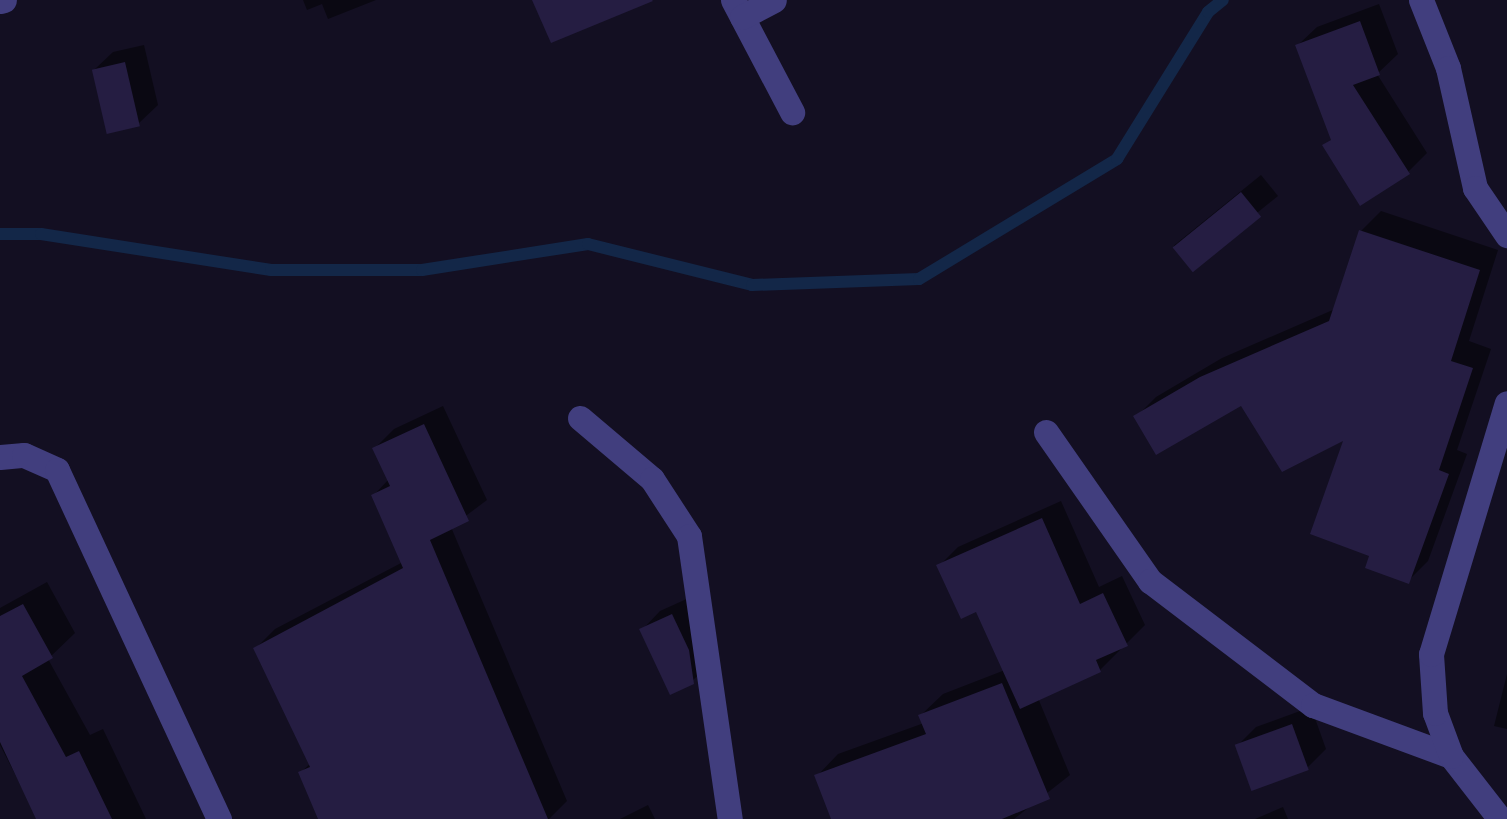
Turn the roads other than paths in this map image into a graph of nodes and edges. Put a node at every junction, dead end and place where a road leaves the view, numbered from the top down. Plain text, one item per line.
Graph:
1 (774, 0) edge
2 (1421, 0) edge
3 (738, 8) edge
4 (792, 112) dead end
5 (1507, 235) edge
6 (1507, 403) edge
7 (580, 418) dead end
8 (1046, 432) dead end
9 (0, 457) edge
10 (1451, 756) junction
11 (219, 819) edge
12 (730, 819) edge
13 (1500, 819) edge

1 - 3 street
2 - 5 street
3 - 4 street
6 - 10 street
7 - 12 street
8 - 10 street
9 - 11 street
10 - 13 street

